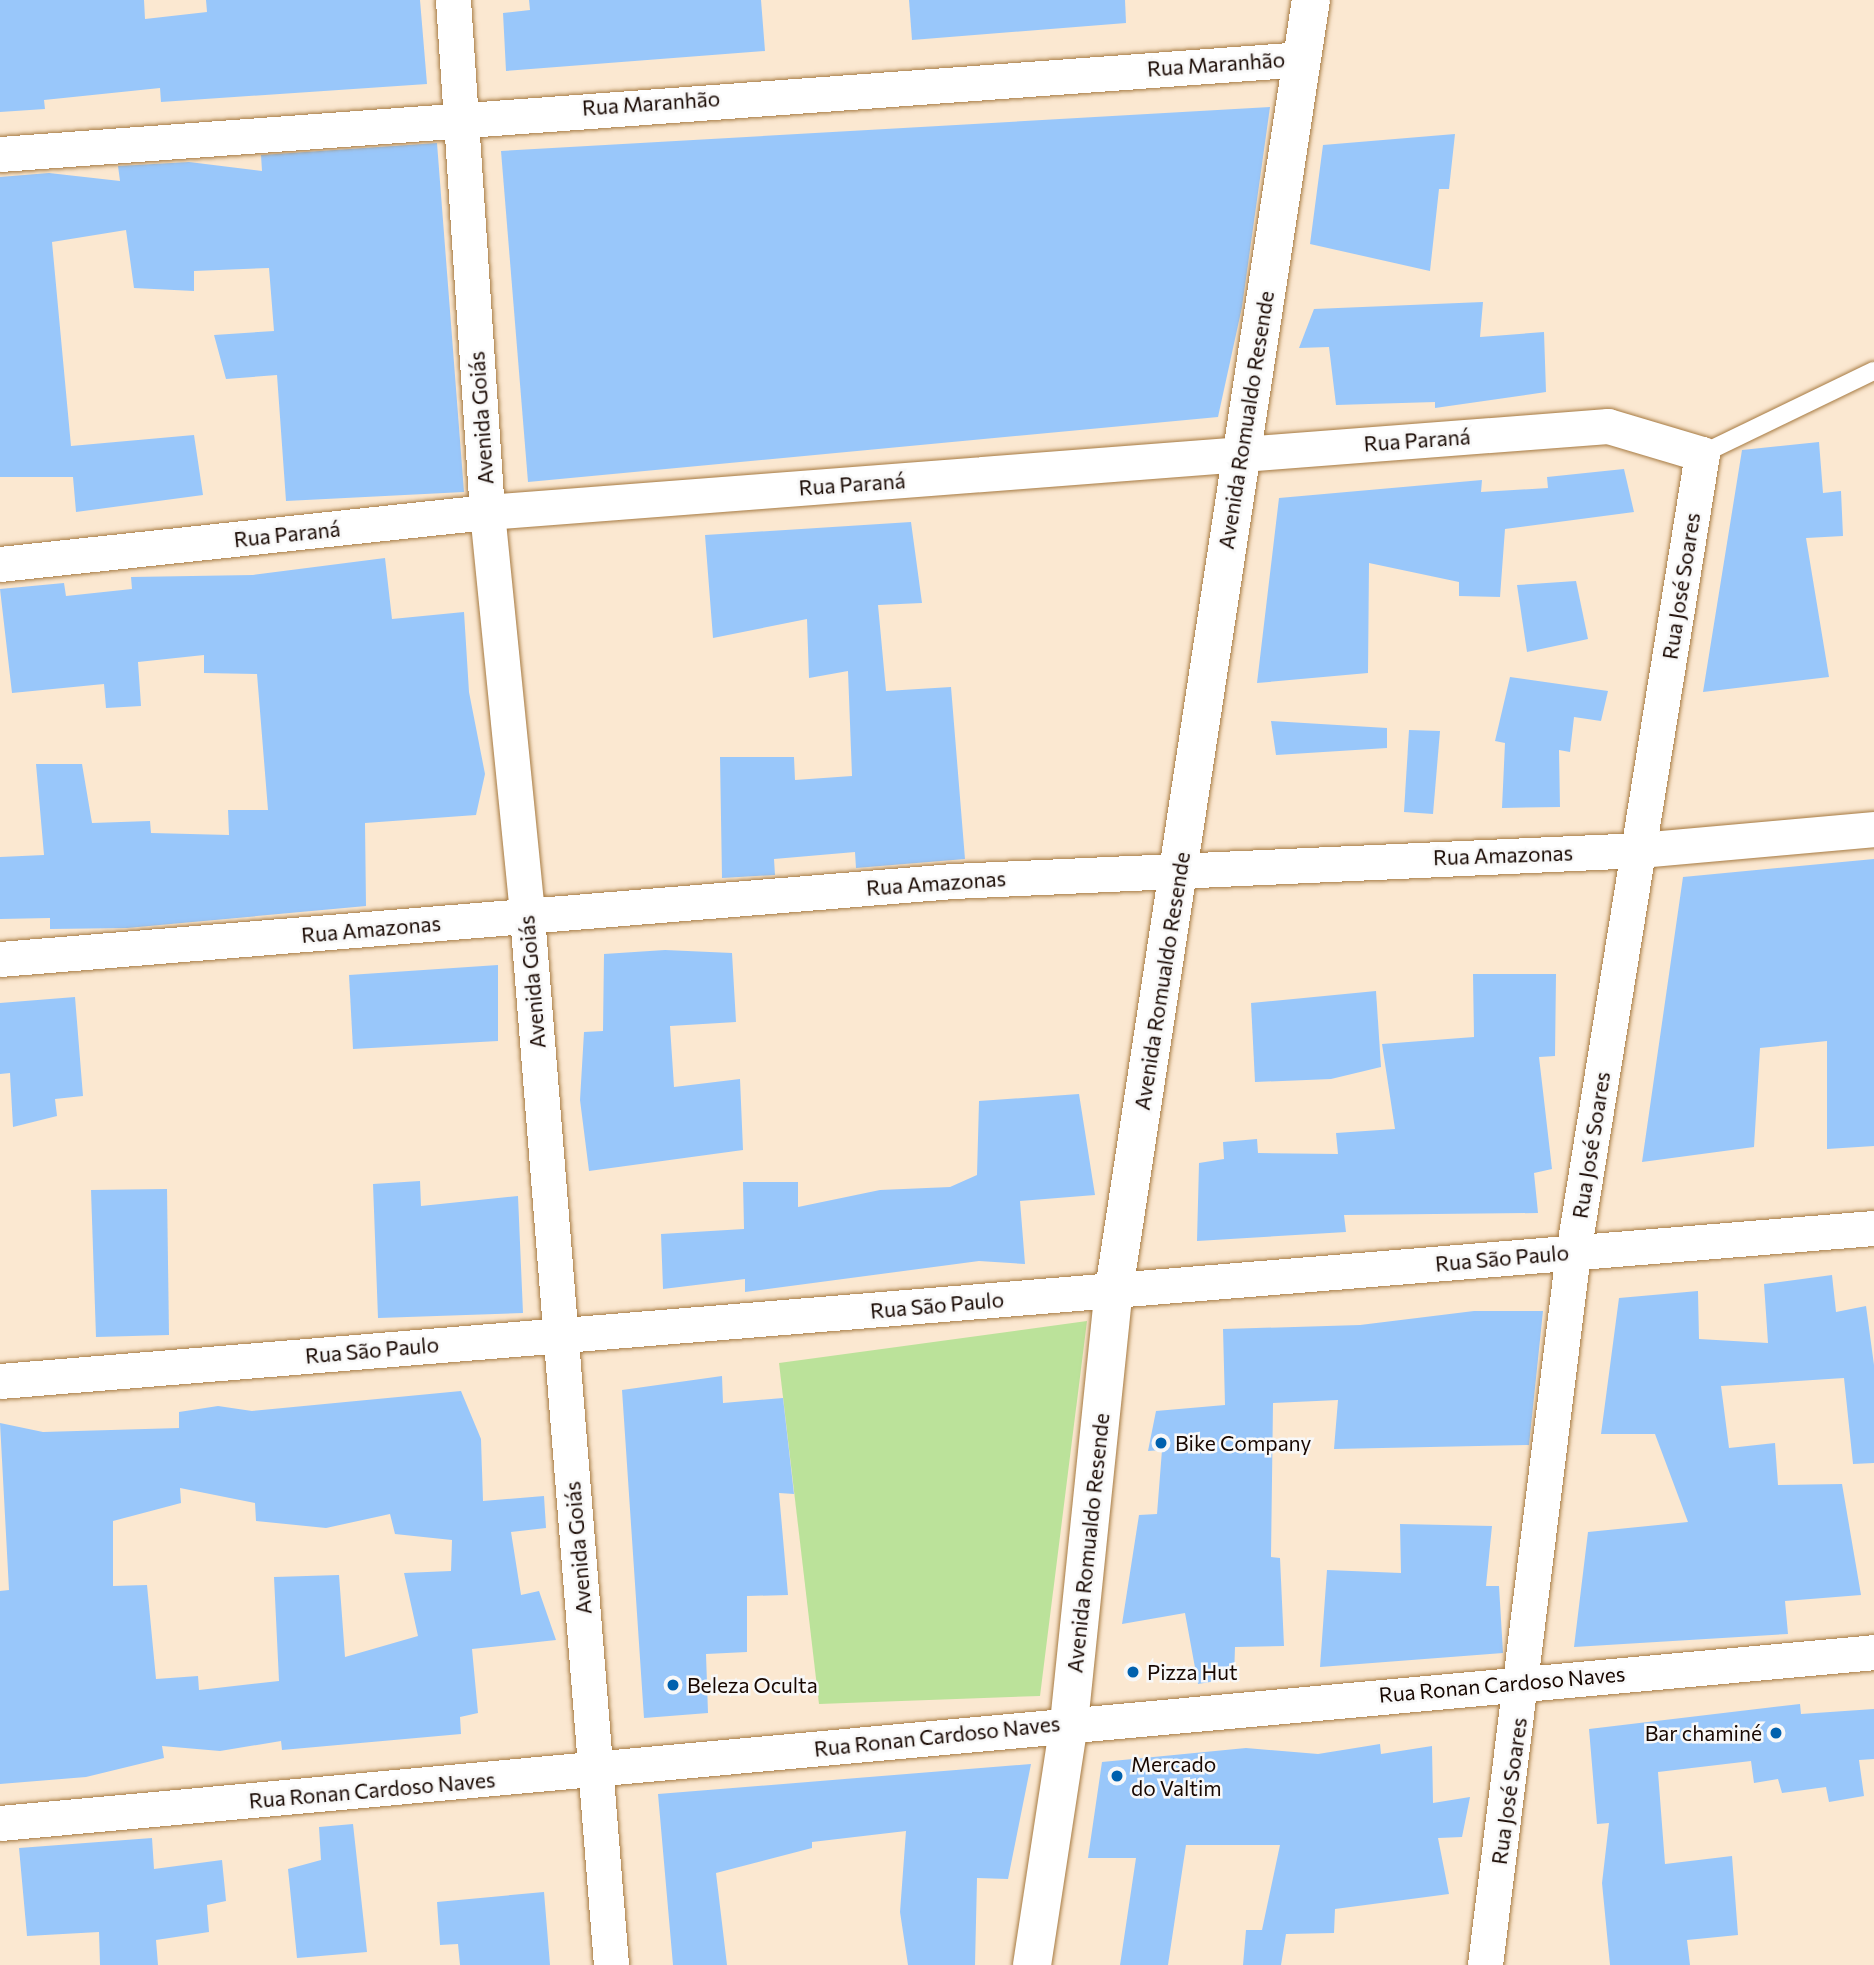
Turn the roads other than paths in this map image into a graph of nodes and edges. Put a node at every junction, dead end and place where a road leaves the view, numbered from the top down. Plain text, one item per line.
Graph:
1 (453, 0) edge
2 (1311, 0) edge
3 (1302, 59) junction
4 (463, 118) junction
5 (0, 154) edge
6 (1874, 370) edge
7 (1240, 454) junction
8 (1702, 454) junction
9 (487, 512) junction
10 (0, 564) edge
11 (1874, 829) edge
12 (1640, 850) junction
13 (1180, 866) junction
14 (527, 916) junction
15 (0, 959) edge
16 (1874, 1228) edge
17 (1573, 1253) junction
18 (1114, 1290) junction
19 (560, 1335) junction
20 (0, 1381) edge
21 (1874, 1652) edge
22 (1524, 1682) junction
23 (1069, 1723) junction
24 (597, 1770) junction
25 (0, 1823) edge
26 (611, 1965) edge
27 (1032, 1965) edge
28 (1485, 1965) edge

1 - 4 street, Avenida Goiás
2 - 3 street, Avenida Romualdo Resende
3 - 4 street, Rua Maranhão
3 - 7 street, Avenida Romualdo Resende
4 - 5 street, Rua Maranhão
4 - 9 street, Avenida Goiás
6 - 8 lane
7 - 8 street, Rua Paraná
7 - 9 street, Rua Paraná
7 - 13 street, Avenida Romualdo Resende
8 - 12 street, Rua José Soares
9 - 10 street, Rua Paraná
9 - 14 street, Avenida Goiás
11 - 12 street, Rua Amazonas
12 - 13 street, Rua Amazonas
12 - 17 street, Rua José Soares
13 - 14 street, Rua Amazonas
13 - 18 street, Avenida Romualdo Resende
14 - 15 street, Rua Amazonas
14 - 19 street, Avenida Goiás
16 - 17 street, Rua São Paulo
17 - 18 street, Rua São Paulo
17 - 22 street, Rua José Soares
18 - 19 street, Rua São Paulo
18 - 23 street, Avenida Romualdo Resende
19 - 20 street, Rua São Paulo
19 - 24 street, Avenida Goiás
21 - 22 street, Rua Ronan Cardoso Naves
22 - 23 street, Rua Ronan Cardoso Naves
22 - 28 street, Rua José Soares
23 - 24 street, Rua Ronan Cardoso Naves
23 - 27 street, Avenida Romualdo Resende
24 - 25 street, Rua Ronan Cardoso Naves
24 - 26 street, Avenida Goiás

